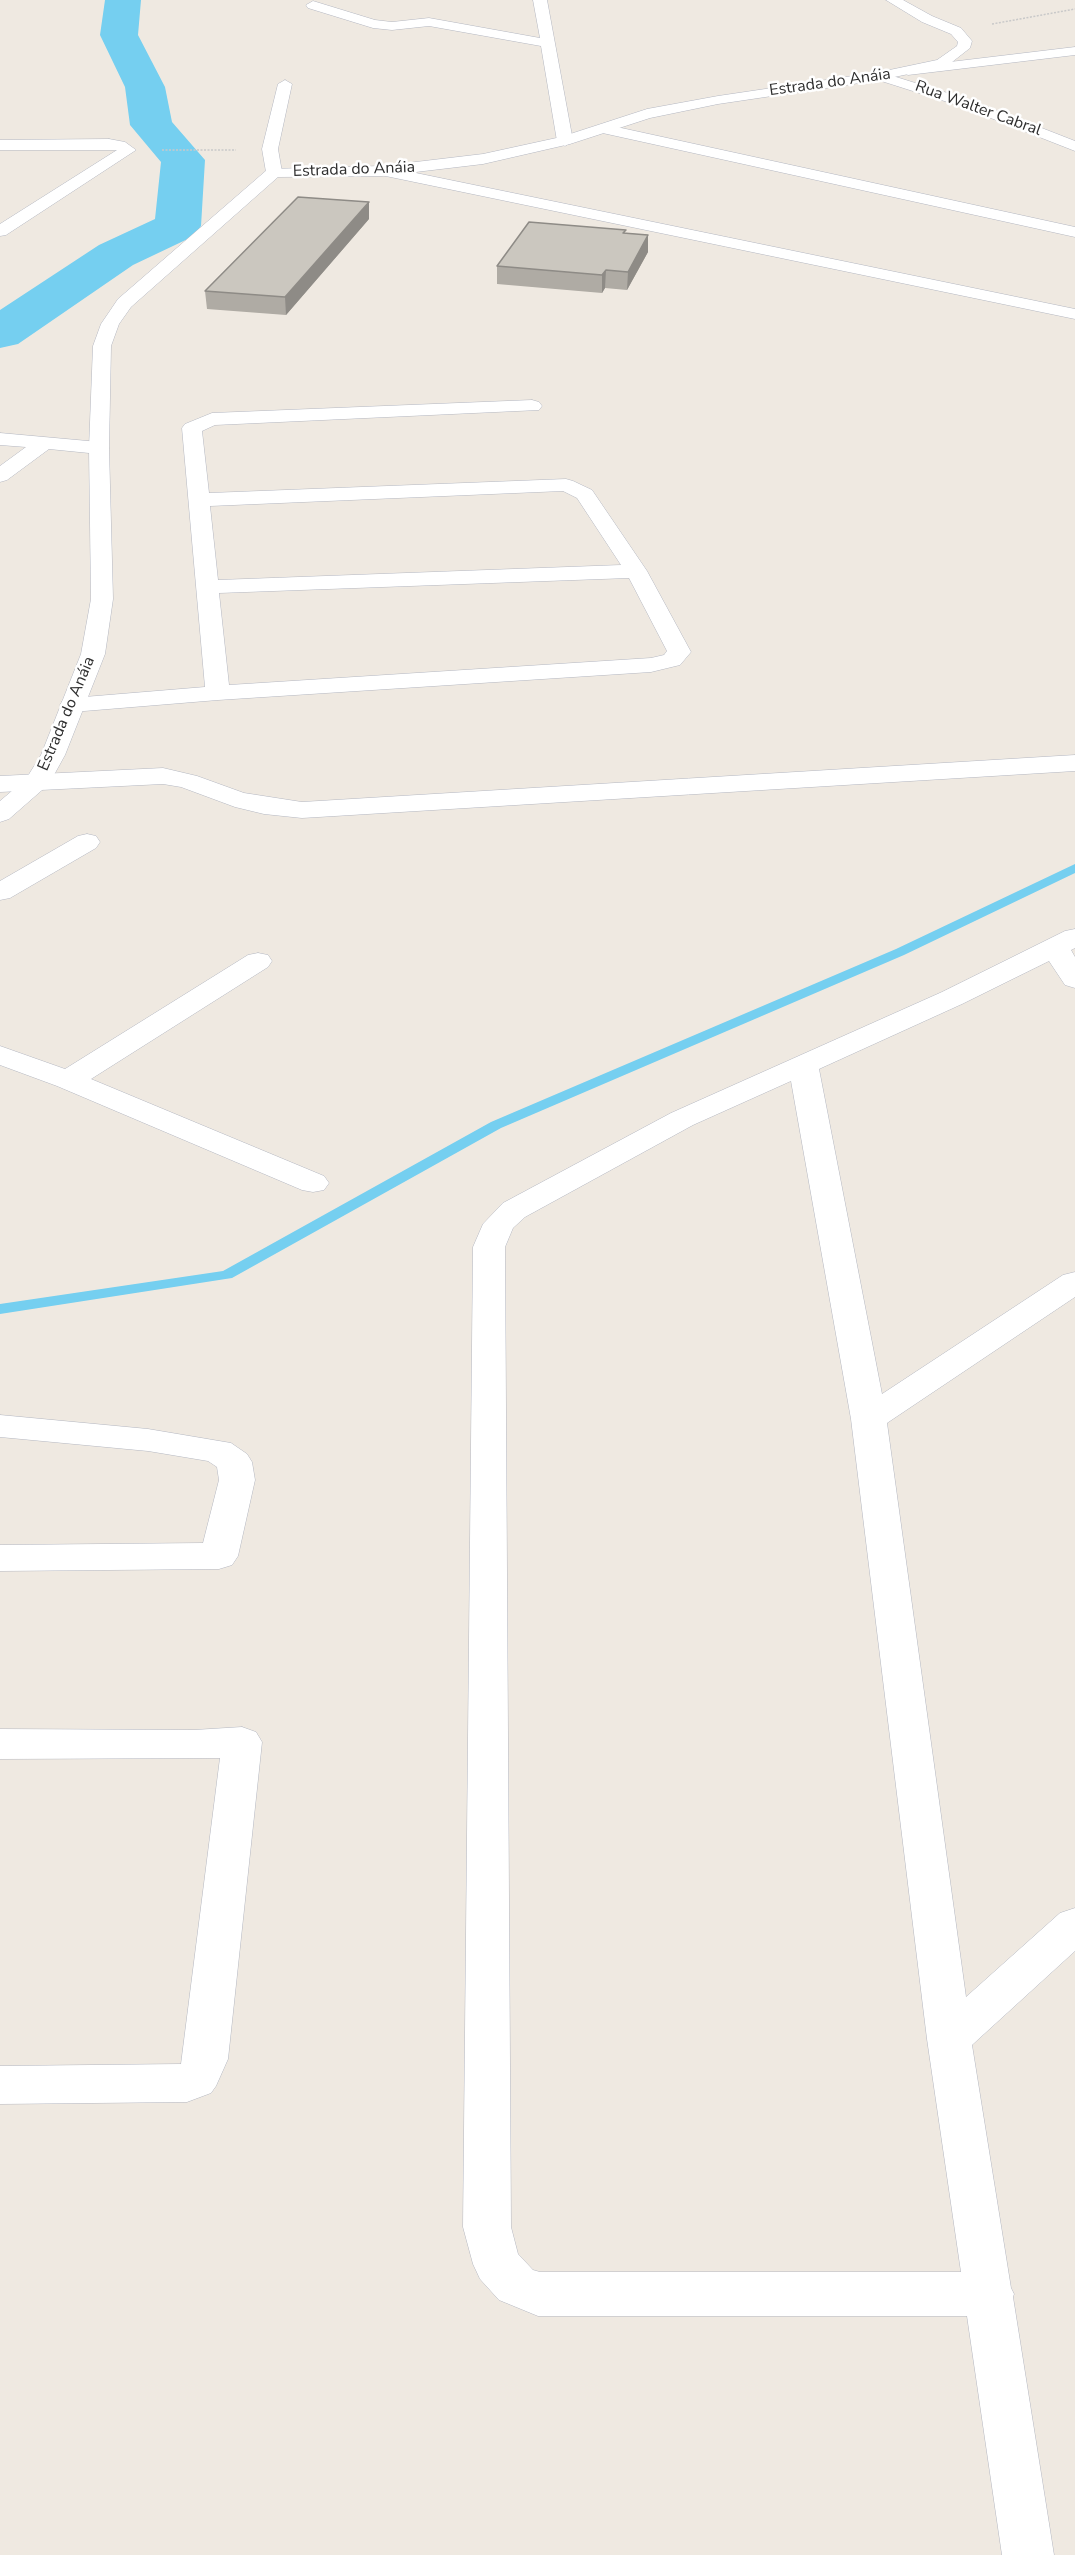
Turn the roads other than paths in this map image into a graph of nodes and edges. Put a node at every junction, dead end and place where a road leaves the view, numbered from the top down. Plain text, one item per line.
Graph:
1 (540, 0) edge
2 (893, 0) edge
3 (313, 5) dead end
4 (547, 43) junction
5 (1075, 51) edge
6 (908, 71) junction
7 (880, 76) junction
8 (285, 84) dead end
9 (1075, 128) edge
10 (603, 129) junction
11 (1040, 132) junction
12 (565, 141) junction
13 (0, 145) edge
14 (1075, 146) edge
15 (382, 171) junction
16 (274, 172) junction
17 (0, 231) edge
18 (1075, 232) edge
19 (1075, 314) edge
20 (532, 406) dead end
21 (0, 438) edge
22 (43, 444) junction
23 (99, 448) junction
24 (0, 476) edge
25 (199, 500) junction
26 (636, 571) junction
27 (207, 587) junction
28 (218, 693) junction
29 (72, 705) junction
30 (1075, 763) edge
31 (0, 784) edge
32 (36, 784) junction
33 (0, 814) edge
34 (87, 842) dead end
35 (0, 892) edge
36 (1065, 942) edge
37 (258, 961) dead end
38 (1075, 979) edge
39 (0, 1055) edge
40 (803, 1064) junction
41 (68, 1080) junction
42 (313, 1184) dead end
43 (1075, 1282) edge
44 (869, 1419) junction
45 (0, 1426) edge
46 (0, 1558) edge
47 (0, 1744) edge
48 (1075, 1925) edge
49 (949, 2039) junction
50 (0, 2085) edge
51 (990, 2294) junction
52 (1028, 2555) edge

1 - 4 street
2 - 6 street, Estrada do Anáia
3 - 4 street
4 - 12 street
5 - 6 street
6 - 7 street, Estrada do Anáia
7 - 10 street, Estrada do Anáia
7 - 11 street, Rua Walter Cabral
8 - 16 street
9 - 11 street
10 - 12 street, Estrada do Anáia
10 - 18 street
11 - 14 street, Rua Walter Cabral
12 - 15 street, Estrada do Anáia
13 - 17 street
15 - 16 street, Estrada do Anáia
15 - 19 street
16 - 23 street, Estrada do Anáia
20 - 25 street
21 - 22 street
22 - 23 street
22 - 24 street
23 - 29 street, Estrada do Anáia
25 - 26 street
25 - 27 street
26 - 27 street
26 - 28 street
27 - 28 street
28 - 29 street
29 - 32 street, Estrada do Anáia
30 - 32 street
31 - 32 street
32 - 33 street, Estrada do Anáia
34 - 35 street
36 - 38 street
36 - 40 street
37 - 41 street
39 - 41 street
40 - 44 street
40 - 51 street
41 - 42 street
43 - 44 street
44 - 49 street
45 - 46 street
47 - 50 street
48 - 49 street
49 - 51 street
51 - 52 street

